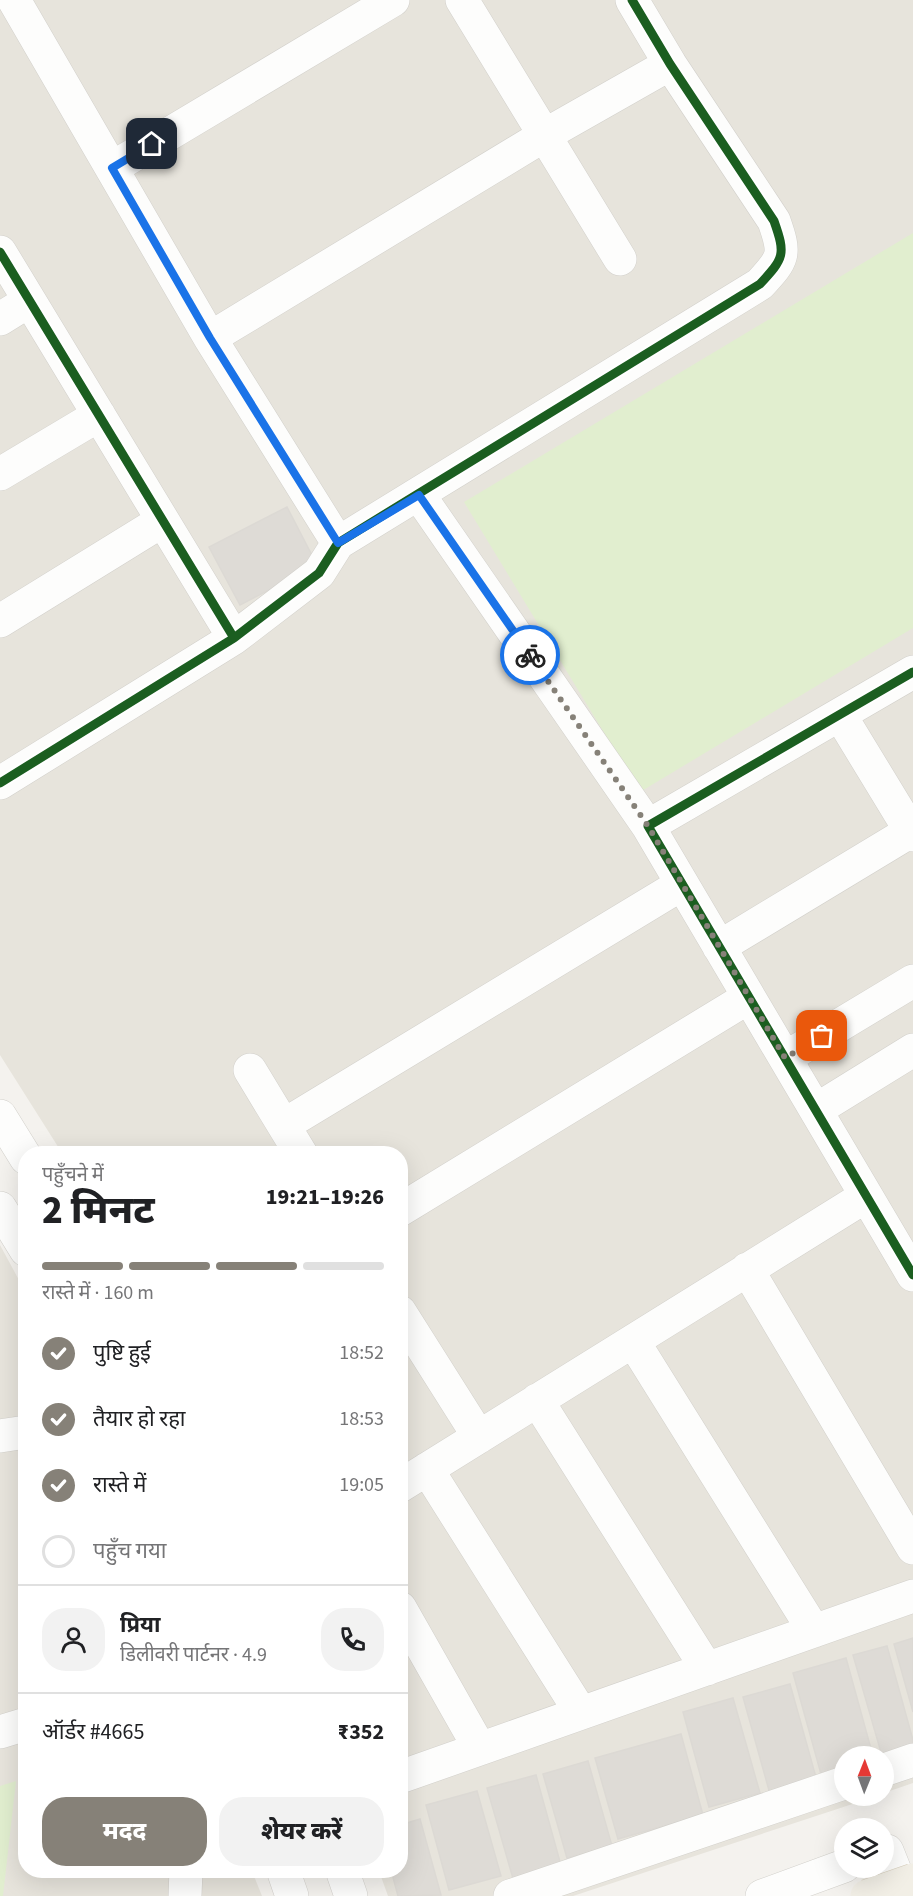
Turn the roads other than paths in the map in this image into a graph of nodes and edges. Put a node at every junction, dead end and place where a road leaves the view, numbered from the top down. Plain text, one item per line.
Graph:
1 (14, 0) edge
2 (393, 0) edge
3 (462, 0) edge
4 (632, 0) edge
5 (670, 64) junction
6 (545, 135) junction
7 (112, 168) junction
8 (0, 252) edge
9 (620, 259) dead end
10 (30, 301) junction
11 (0, 319) edge
12 (210, 338) junction
13 (99, 415) junction
14 (0, 474) edge
15 (419, 495) junction
16 (162, 521) junction
17 (338, 543) junction
18 (0, 621) edge
19 (234, 638) junction
20 (912, 674) edge
21 (840, 714) junction
22 (0, 783) edge
23 (648, 826) junction
24 (912, 832) edge
25 (682, 884) junction
26 (719, 947) junction
27 (913, 981) edge
28 (749, 997) junction
29 (913, 1050) edge
30 (785, 1058) junction
31 (250, 1070) dead end
32 (816, 1110) junction
33 (0, 1116) edge
34 (284, 1125) junction
35 (19, 1146) edge
36 (296, 1146) edge
37 (866, 1196) junction
38 (408, 1205) edge
39 (0, 1208) edge
40 (18, 1237) edge
41 (910, 1263) edge
42 (747, 1269) junction
43 (408, 1325) edge
44 (633, 1341) junction
45 (537, 1400) junction
46 (18, 1433) edge
47 (0, 1436) edge
48 (479, 1437) junction
49 (414, 1478) edge
50 (913, 1548) edge
51 (913, 1596) edge
52 (408, 1622) edge
53 (814, 1631) junction
54 (707, 1669) junction
55 (581, 1713) junction
56 (18, 1726) edge
57 (0, 1732) edge
58 (480, 1749) junction
59 (913, 1760) edge
60 (894, 1767) edge
61 (408, 1774) edge
62 (834, 1786) edge
63 (895, 1848) edge
64 (834, 1870) edge
65 (186, 1878) edge
66 (286, 1878) edge
67 (345, 1878) edge
68 (913, 1880) edge
69 (185, 1896) edge
70 (292, 1896) edge
71 (351, 1896) edge
72 (510, 1896) edge
73 (762, 1896) edge
74 (867, 1896) edge
75 (905, 1896) edge

1 - 7 street
2 - 7 street
3 - 6 street
4 - 5 street
5 - 6 street
5 - 15 street
6 - 9 street
6 - 12 street
7 - 12 street
8 - 10 street
10 - 11 street
10 - 13 street
12 - 17 street
13 - 14 street
13 - 16 street
15 - 17 street
15 - 23 street
16 - 18 street
16 - 19 street
17 - 19 street
19 - 22 street
20 - 21 street
21 - 23 street
21 - 24 street
23 - 25 street
24 - 26 street
25 - 26 street
25 - 34 street
26 - 28 street
27 - 30 street
28 - 30 street
28 - 38 street
29 - 32 street
30 - 32 street
31 - 34 street
32 - 37 street
33 - 35 street
34 - 36 street
37 - 41 street
37 - 42 street
39 - 40 street
42 - 44 street
42 - 50 street
43 - 48 street
44 - 45 street
44 - 53 street
45 - 48 street
45 - 54 street
46 - 47 street
48 - 49 street
49 - 55 street
51 - 53 street
52 - 58 street
53 - 54 street
54 - 55 street
55 - 58 street
56 - 57 street
58 - 61 street
59 - 60 street
62 - 72 street
63 - 75 street
64 - 73 street
65 - 69 street
66 - 70 street
67 - 71 street
68 - 74 main road, bridge

